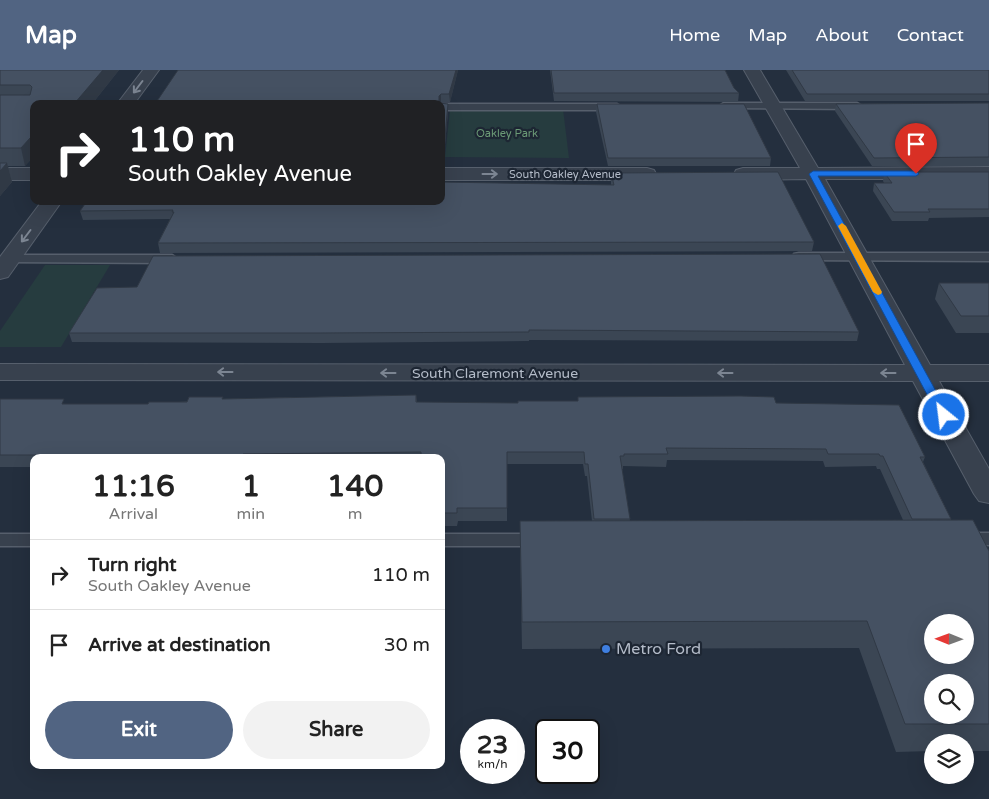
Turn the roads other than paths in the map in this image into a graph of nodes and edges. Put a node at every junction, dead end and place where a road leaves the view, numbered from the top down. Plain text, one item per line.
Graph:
1 (150, 70) edge
2 (752, 70) edge
3 (128, 100) edge
4 (627, 106) edge
5 (714, 106) edge
6 (774, 106) junction
7 (870, 106) edge
8 (445, 107) edge
9 (989, 173) edge
10 (0, 174) edge
11 (30, 174) edge
12 (445, 174) edge
13 (669, 174) edge
14 (728, 174) edge
15 (813, 174) junction
16 (49, 205) edge
17 (989, 256) edge
18 (790, 257) edge
19 (859, 257) junction
20 (184, 259) edge
21 (5, 265) edge
22 (0, 372) edge
23 (921, 373) junction
24 (989, 373) edge
25 (989, 494) edge
26 (944, 539) edge
27 (989, 539) edge
28 (0, 540) edge
29 (30, 540) edge
30 (445, 540) edge
31 (560, 540) edge

1 -> 3 street
2 - 6 street
4 - 8 lane
5 - 6 lane
6 - 7 lane
6 - 15 street
9 - 15 street
10 - 11 street
12 -> 13 street, South Oakley Avenue
14 - 15 street
15 - 19 street
16 -> 21 street
17 - 19 lane
18 - 19 lane
19 - 23 street
20 - 21 lane
23 -> 22 street, South Claremont Avenue
23 - 24 street, South Claremont Avenue
23 - 25 street
26 - 27 lane
28 - 29 lane
30 - 31 lane

